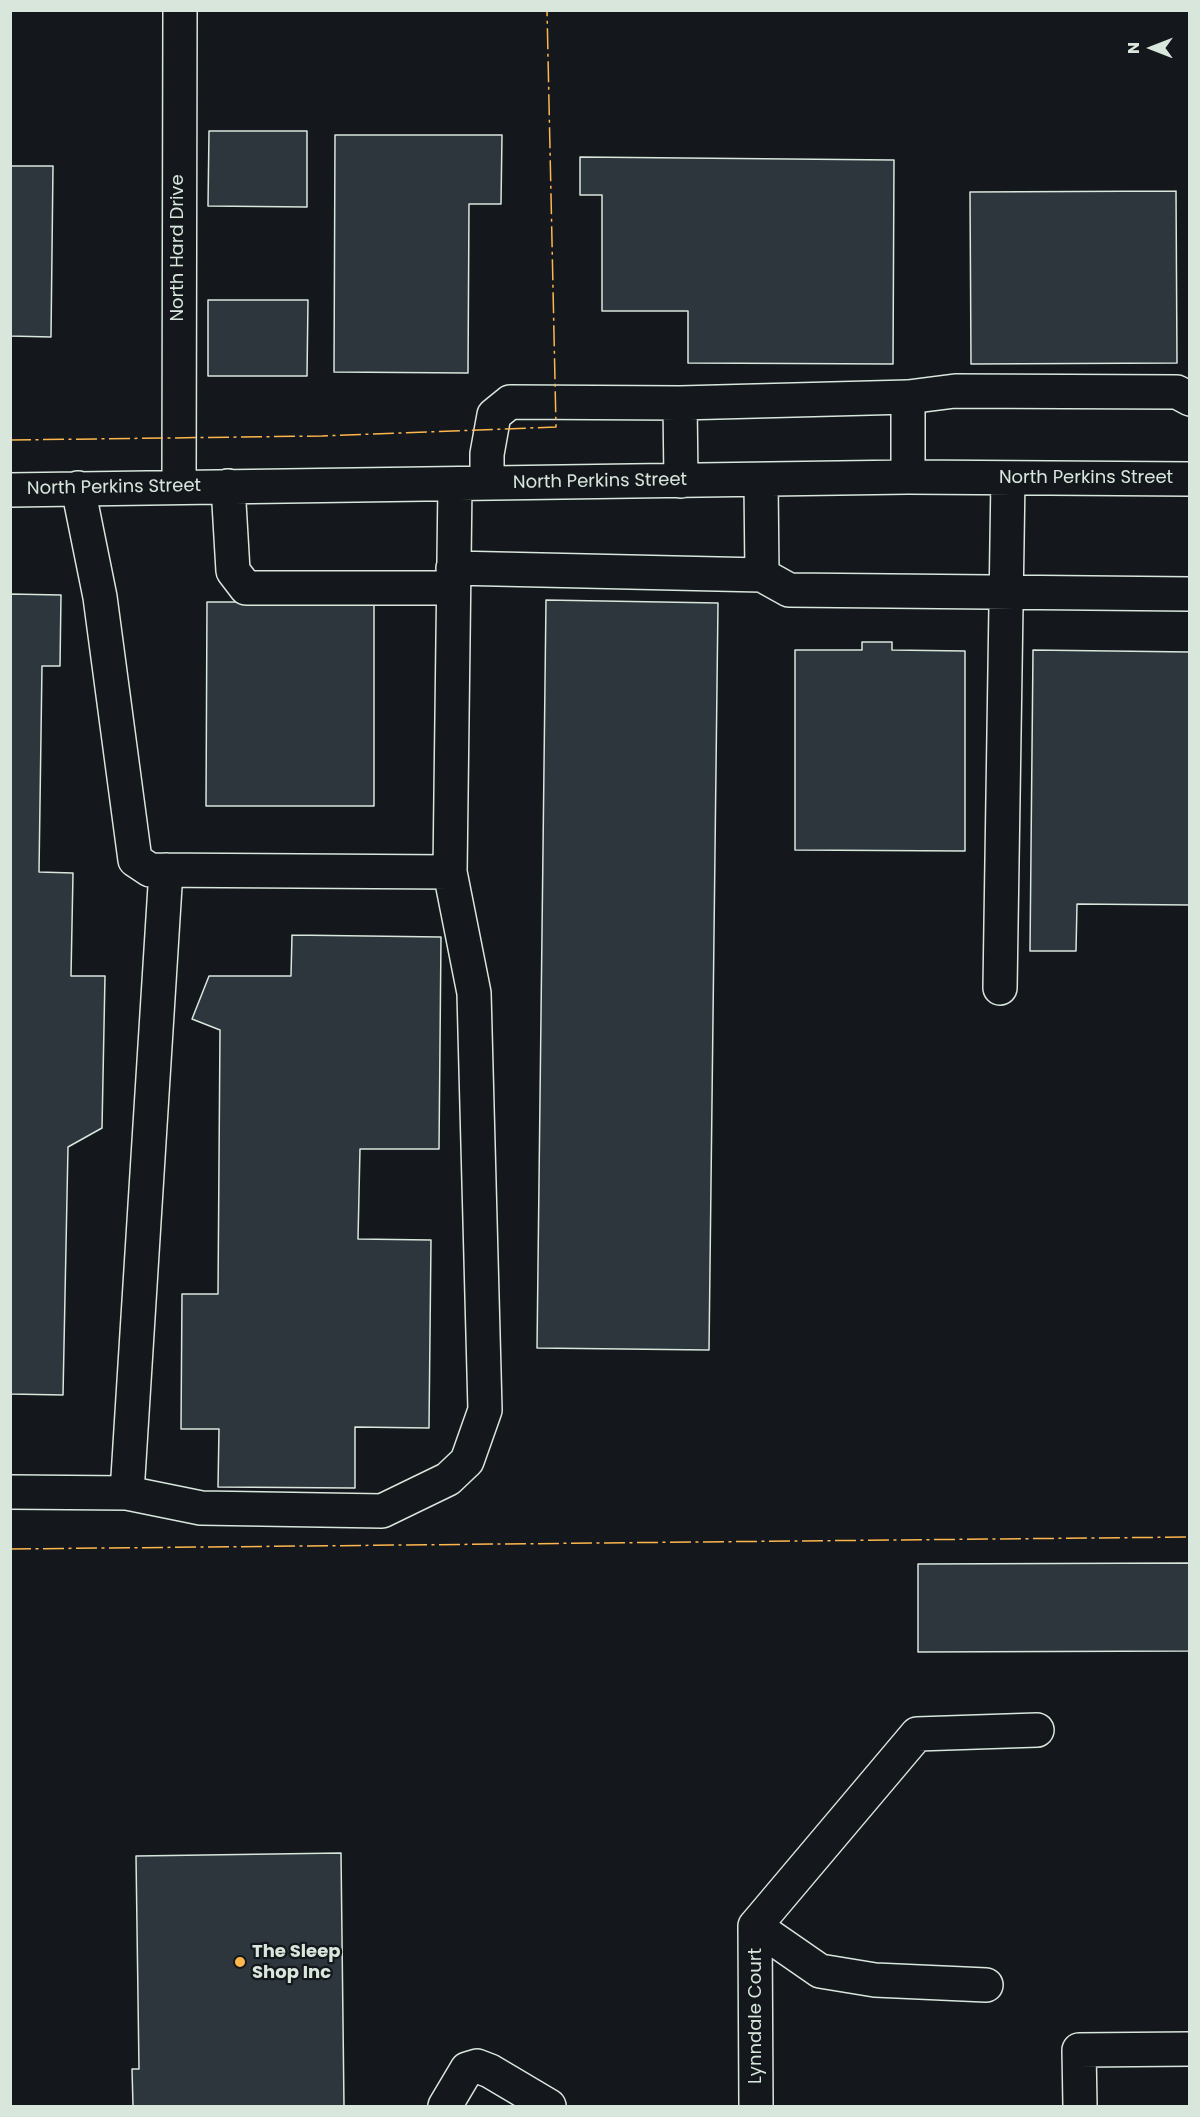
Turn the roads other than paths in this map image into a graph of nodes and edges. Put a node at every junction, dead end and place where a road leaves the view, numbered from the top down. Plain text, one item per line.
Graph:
1 (180, 10) edge
2 (908, 397) junction
3 (1190, 399) edge
4 (680, 403) junction
5 (909, 477) junction
6 (1008, 478) junction
7 (1190, 479) edge
8 (681, 481) junction
9 (761, 481) junction
10 (487, 483) junction
11 (455, 484) junction
12 (179, 486) junction
13 (228, 486) junction
14 (78, 488) junction
15 (10, 490) edge
16 (762, 574) junction
17 (453, 578) junction
18 (1007, 591) junction
19 (1190, 594) edge
20 (166, 870) junction
21 (450, 872) junction
22 (1000, 988) dead end
23 (10, 1492) edge
24 (127, 1493) junction
25 (1037, 1730) dead end
26 (755, 1926) junction
27 (986, 1985) dead end
28 (1190, 2049) edge
29 (445, 2106) edge
30 (549, 2106) edge
31 (756, 2106) edge
32 (1080, 2106) edge

1 - 12 street, North Hard Drive
2 - 3 street
2 - 4 street
2 - 5 street
4 - 8 street
4 - 10 street
5 - 6 street, North Perkins Street
5 - 9 street, North Perkins Street
6 - 7 street, North Perkins Street
6 - 18 street
8 - 9 street, North Perkins Street
8 - 10 street, North Perkins Street
9 - 16 street
10 - 11 street, North Perkins Street
11 - 13 street, North Perkins Street
11 - 17 street
12 - 13 street, North Perkins Street
12 - 14 street, North Perkins Street
13 - 17 street
14 - 15 street, North Perkins Street
14 - 20 street
16 - 17 street
16 - 18 street
17 - 21 street
18 - 19 street
18 - 22 street
20 - 21 street
20 - 24 street
21 - 24 street
23 - 24 street
25 - 26 street
26 - 27 street
26 - 31 street, Lynndale Court
28 - 32 street
29 - 30 street

